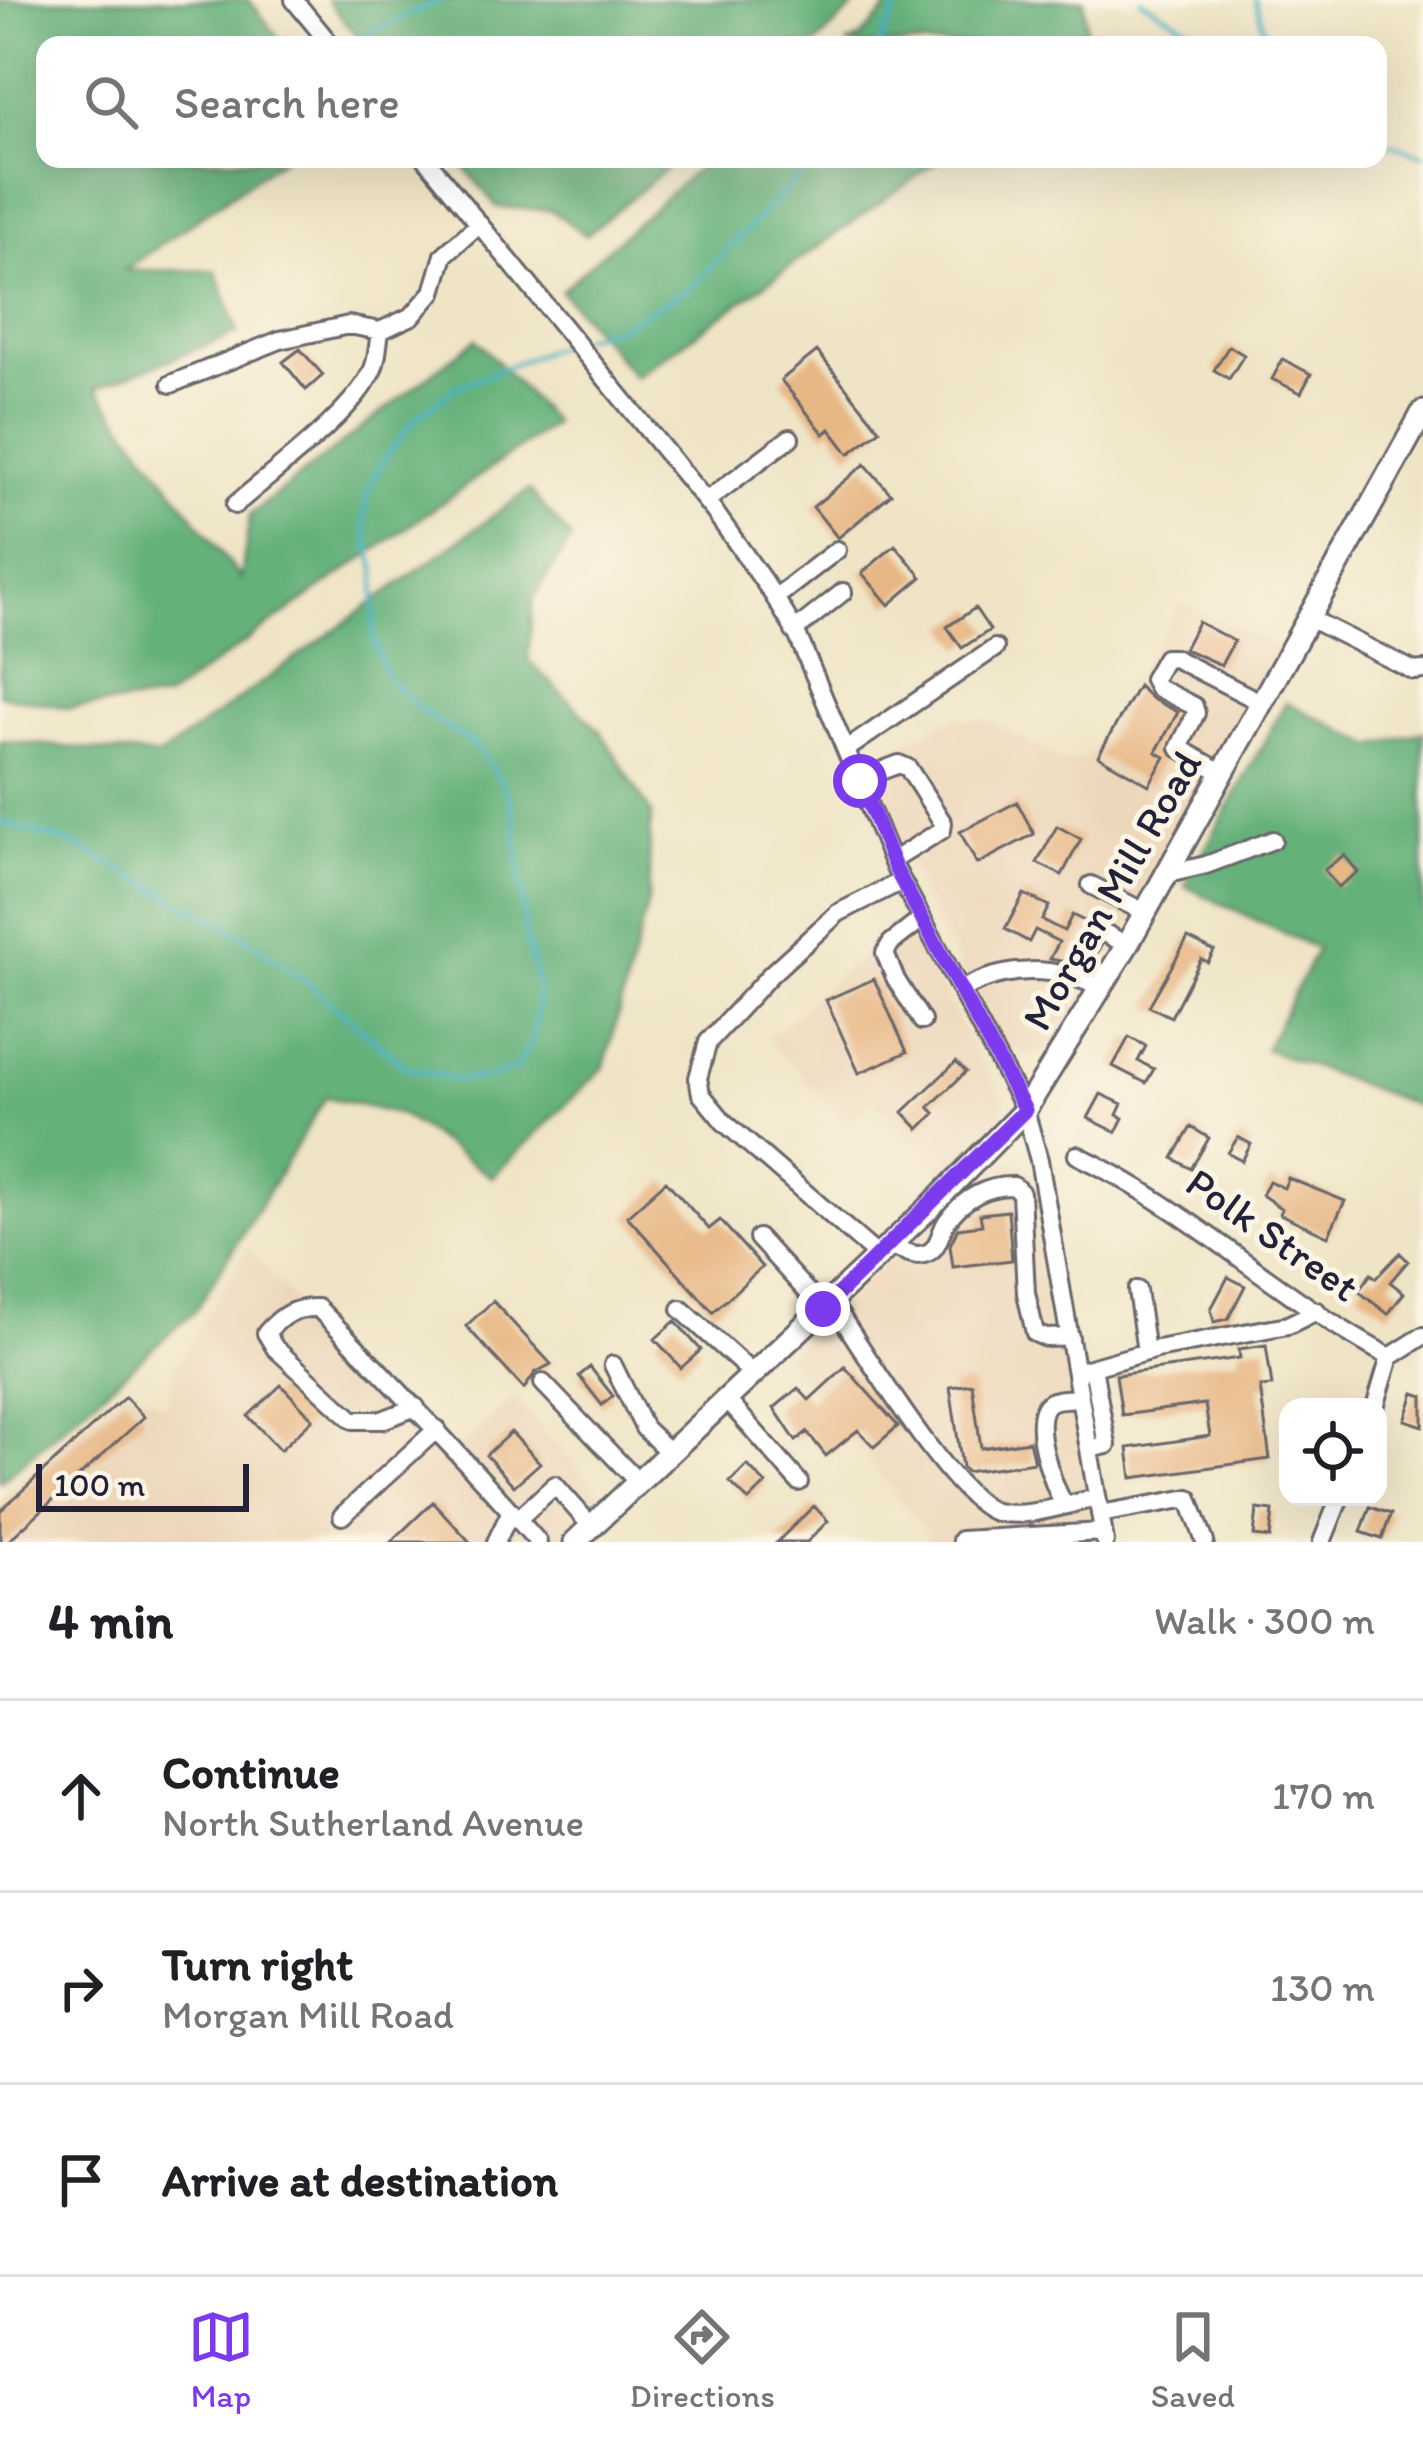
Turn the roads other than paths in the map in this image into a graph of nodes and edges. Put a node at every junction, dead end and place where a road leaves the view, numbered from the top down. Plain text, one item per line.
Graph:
1 (294, 0) edge
2 (324, 36) edge
3 (433, 168) edge
4 (479, 224) junction
5 (380, 331) junction
6 (171, 384) dead end
7 (1423, 412) edge
8 (790, 438) dead end
9 (706, 501) junction
10 (235, 505) dead end
11 (837, 550) dead end
12 (843, 592) dead end
13 (775, 598) junction
14 (1309, 618) junction
15 (794, 631) junction
16 (995, 648) dead end
17 (1423, 670) edge
18 (1262, 703) junction
19 (847, 749) junction
20 (1223, 773) junction
21 (860, 778) junction
22 (1273, 840) dead end
23 (892, 861) junction
24 (1168, 874) junction
25 (902, 881) junction
26 (1090, 885) dead end
27 (1145, 913) junction
28 (922, 919) junction
29 (1127, 945) junction
30 (1074, 974) junction
31 (1102, 989) junction
32 (961, 990) junction
33 (922, 1021) dead end
34 (1025, 1110) junction
35 (1078, 1155) dead end
36 (972, 1165) junction
37 (993, 1186) junction
38 (758, 1238) dead end
39 (883, 1251) junction
40 (1137, 1290) dead end
41 (827, 1305) junction
42 (681, 1310) dead end
43 (1317, 1311) junction
44 (1423, 1336) edge
45 (1070, 1337) junction
46 (1146, 1352) junction
47 (1390, 1358) junction
48 (613, 1365) dead end
49 (1084, 1370) junction
50 (753, 1374) junction
51 (543, 1383) dead end
52 (1080, 1398) junction
53 (1378, 1398) edge
54 (726, 1400) junction
55 (416, 1407) junction
56 (437, 1429) junction
57 (1089, 1449) junction
58 (670, 1453) junction
59 (638, 1482) junction
60 (799, 1482) dead end
61 (1064, 1504) junction
62 (1336, 1506) edge
63 (514, 1515) junction
64 (341, 1516) dead end
65 (1101, 1522) edge
66 (584, 1534) edge
67 (961, 1540) edge
68 (496, 1542) edge
69 (538, 1542) edge
70 (1205, 1542) edge
71 (1322, 1542) edge

1 - 2 street
3 - 4 street
4 - 5 street
4 - 9 street
5 - 6 street
5 - 10 street
7 - 14 main road, Morgan Mill Road
8 - 9 street
9 - 13 street
11 - 13 street
12 - 15 street
13 - 15 street
14 - 17 street
14 - 18 main road, Morgan Mill Road
15 - 19 street
16 - 19 street
18 - 20 main road, Morgan Mill Road
18 - 20 street
19 - 21 street
20 - 24 main road, Morgan Mill Road
21 - 23 street
21 - 23 street
22 - 24 street
23 - 25 street
24 - 27 main road, Morgan Mill Road
25 - 28 street
25 - 39 street
26 - 27 street
27 - 29 main road, Morgan Mill Road
28 - 32 street
28 - 33 street
29 - 30 street
29 - 31 main road, Morgan Mill Road
30 - 31 street
30 - 32 street
31 - 34 main road, Morgan Mill Road
32 - 34 street
34 - 36 main road, Morgan Mill Road
34 - 45 street
35 - 43 street, Polk Street
36 - 37 street
36 - 39 main road, Morgan Mill Road
37 - 39 street
37 - 45 street
38 - 41 street
39 - 41 main road, Morgan Mill Road
40 - 46 street
41 - 50 main road, Morgan Mill Road
41 - 61 street
42 - 50 street
43 - 46 street
43 - 47 street, Polk Street
44 - 47 street
45 - 49 street
46 - 49 street
47 - 53 street
48 - 58 street
49 - 52 street
49 - 57 street
50 - 54 main road, Morgan Mill Road
51 - 59 street
52 - 57 street
52 - 61 street
54 - 58 main road, Morgan Mill Road
54 - 60 street
55 - 55 street
55 - 56 street
56 - 63 street
56 - 64 street
57 - 65 street
58 - 59 main road, Morgan Mill Road
59 - 66 main road, Morgan Mill Road
61 - 65 street
62 - 71 street
63 - 66 street
63 - 68 street
63 - 69 street
65 - 67 street
65 - 70 street

